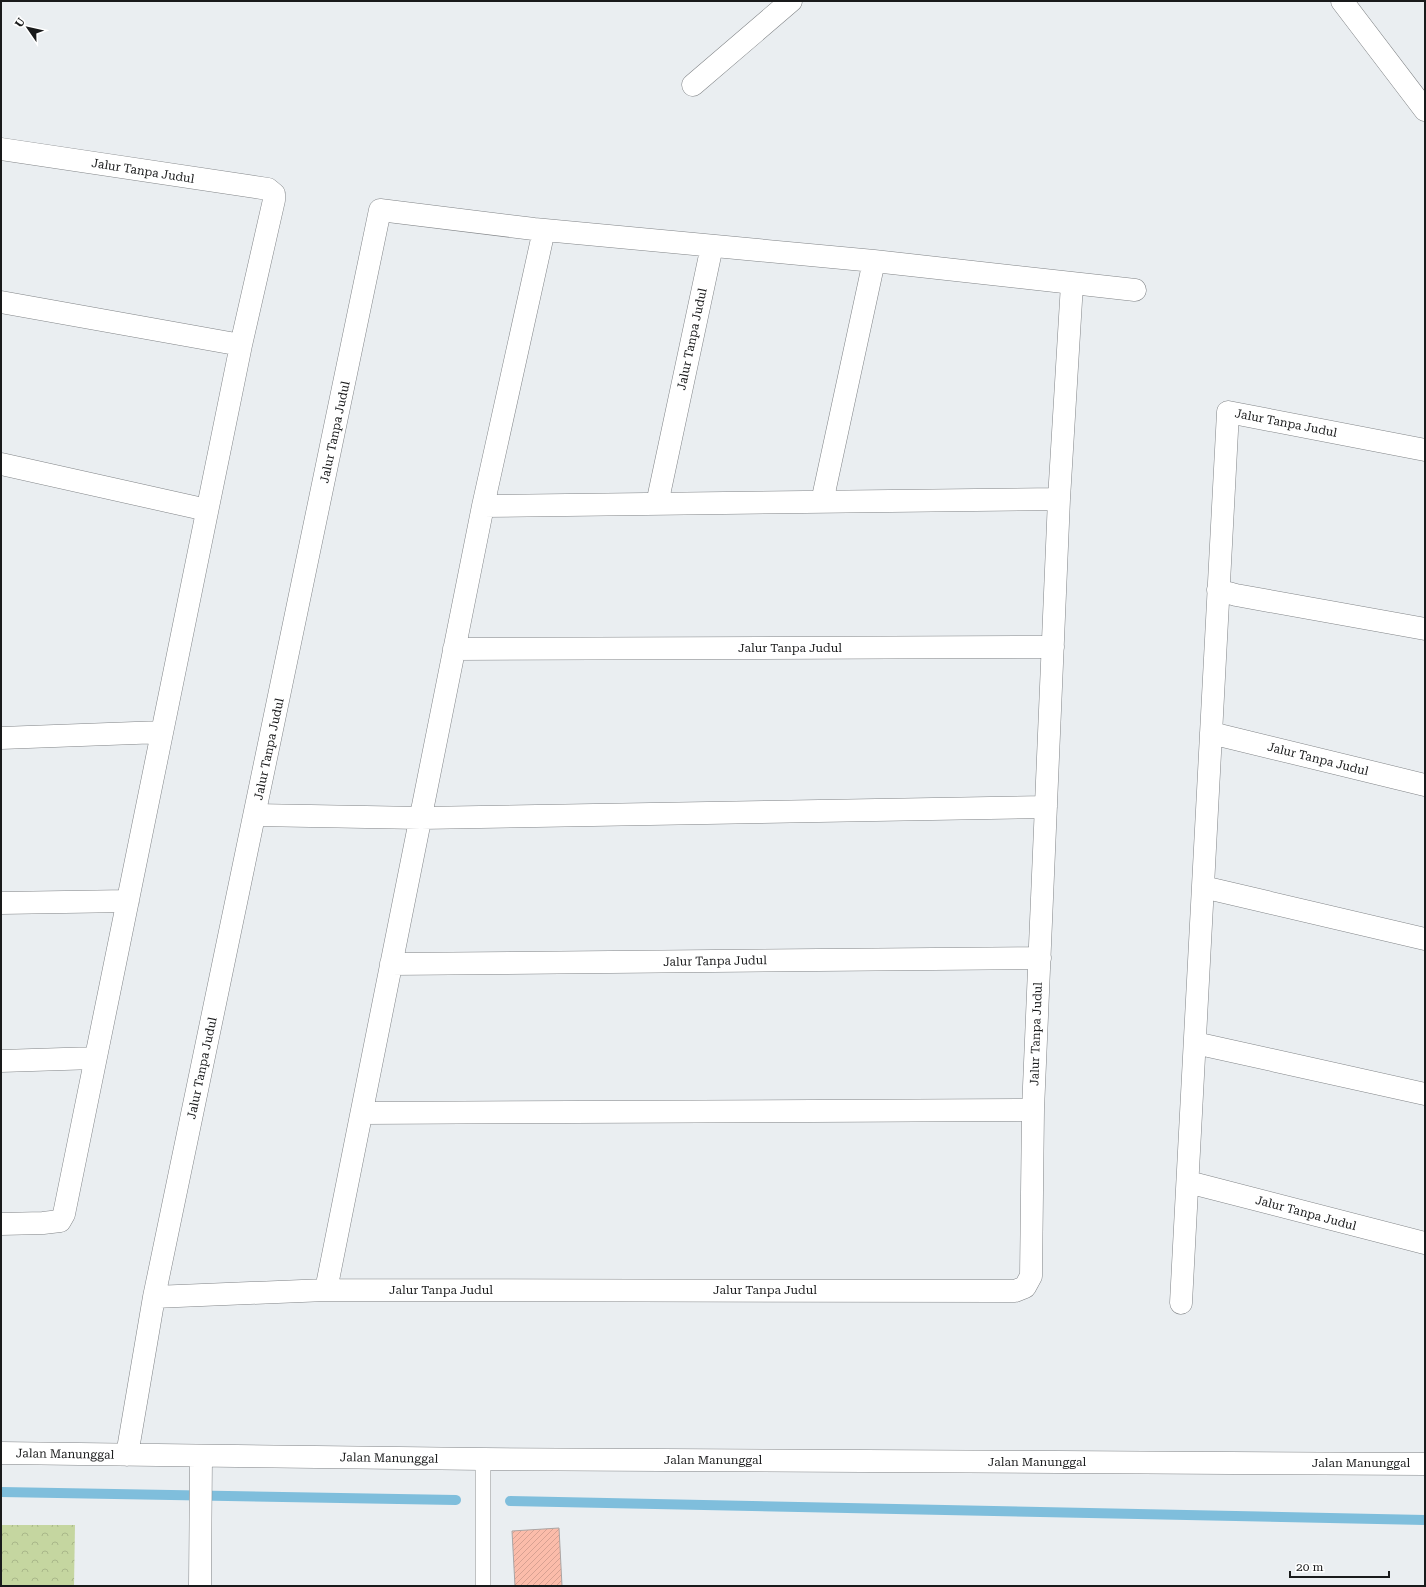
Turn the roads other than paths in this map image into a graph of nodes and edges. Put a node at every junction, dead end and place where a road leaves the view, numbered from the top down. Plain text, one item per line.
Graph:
1 (790, 1) edge
2 (1342, 1) edge
3 (693, 85) dead end
4 (1425, 110) edge
5 (1, 149) edge
6 (544, 230) junction
7 (712, 246) junction
8 (874, 261) junction
9 (1072, 284) junction
10 (1135, 290) dead end
11 (1, 302) edge
12 (241, 345) junction
13 (1425, 450) edge
14 (1, 464) edge
15 (1059, 499) junction
16 (822, 502) junction
17 (657, 504) junction
18 (483, 506) junction
19 (207, 510) junction
20 (1218, 590) junction
21 (1425, 629) edge
22 (1053, 647) junction
23 (454, 649) junction
24 (162, 732) junction
25 (1211, 733) junction
26 (1, 738) edge
27 (1425, 785) edge
28 (1046, 807) junction
29 (255, 816) junction
30 (421, 818) junction
31 (1203, 886) junction
32 (1, 902) edge
33 (128, 902) junction
34 (1425, 939) edge
35 (1040, 958) junction
36 (391, 964) junction
37 (1195, 1043) junction
38 (95, 1058) junction
39 (1, 1061) edge
40 (1425, 1094) edge
41 (1033, 1110) junction
42 (362, 1112) junction
43 (1188, 1182) junction
44 (1, 1224) edge
45 (1425, 1244) edge
46 (326, 1290) junction
47 (154, 1297) junction
48 (1181, 1303) dead end
49 (1, 1454) edge
50 (128, 1455) junction
51 (201, 1456) junction
52 (483, 1459) junction
53 (1425, 1464) edge
54 (200, 1586) edge
55 (483, 1586) edge

1 - 3 street
2 - 4 street
5 - 12 street, Jalur Tanpa Judul
6 - 7 street, Jalur Tanpa Judul
6 - 18 street
6 - 29 street, Jalur Tanpa Judul
7 - 8 street, Jalur Tanpa Judul
7 - 17 street, Jalur Tanpa Judul
8 - 9 street, Jalur Tanpa Judul
8 - 16 street
9 - 10 street, Jalur Tanpa Judul
9 - 15 street, Jalur Tanpa Judul
11 - 12 street
12 - 19 street, Jalur Tanpa Judul
13 - 20 street, Jalur Tanpa Judul
14 - 19 street
15 - 16 street
15 - 22 street, Jalur Tanpa Judul
16 - 17 street
17 - 18 street
18 - 23 street
19 - 24 street, Jalur Tanpa Judul
20 - 21 street
20 - 25 street, Jalur Tanpa Judul
22 - 23 street, Jalur Tanpa Judul
22 - 28 street, Jalur Tanpa Judul
23 - 30 street
24 - 26 street
24 - 33 street, Jalur Tanpa Judul
25 - 27 street, Jalur Tanpa Judul
25 - 31 street, Jalur Tanpa Judul
28 - 30 street, Jalur Tanpa Judul
28 - 35 street, Jalur Tanpa Judul
29 - 30 street, Jalur Tanpa Judul
29 - 47 street, Jalur Tanpa Judul
30 - 36 street
31 - 34 street
31 - 37 street, Jalur Tanpa Judul
32 - 33 street
33 - 38 street, Jalur Tanpa Judul
35 - 36 street, Jalur Tanpa Judul
35 - 41 street, Jalur Tanpa Judul
36 - 42 street
37 - 40 street
37 - 43 street, Jalur Tanpa Judul
38 - 39 street
38 - 44 street, Jalur Tanpa Judul
41 - 42 street
41 - 46 street, Jalur Tanpa Judul
42 - 46 street
43 - 45 street, Jalur Tanpa Judul
43 - 48 street, Jalur Tanpa Judul
46 - 47 street, Jalur Tanpa Judul
47 - 50 street, Jalur Tanpa Judul
49 - 50 street, Jalan Manunggal
50 - 51 street, Jalan Manunggal
51 - 52 street, Jalan Manunggal
51 - 54 street
52 - 53 street, Jalan Manunggal
52 - 55 lane

